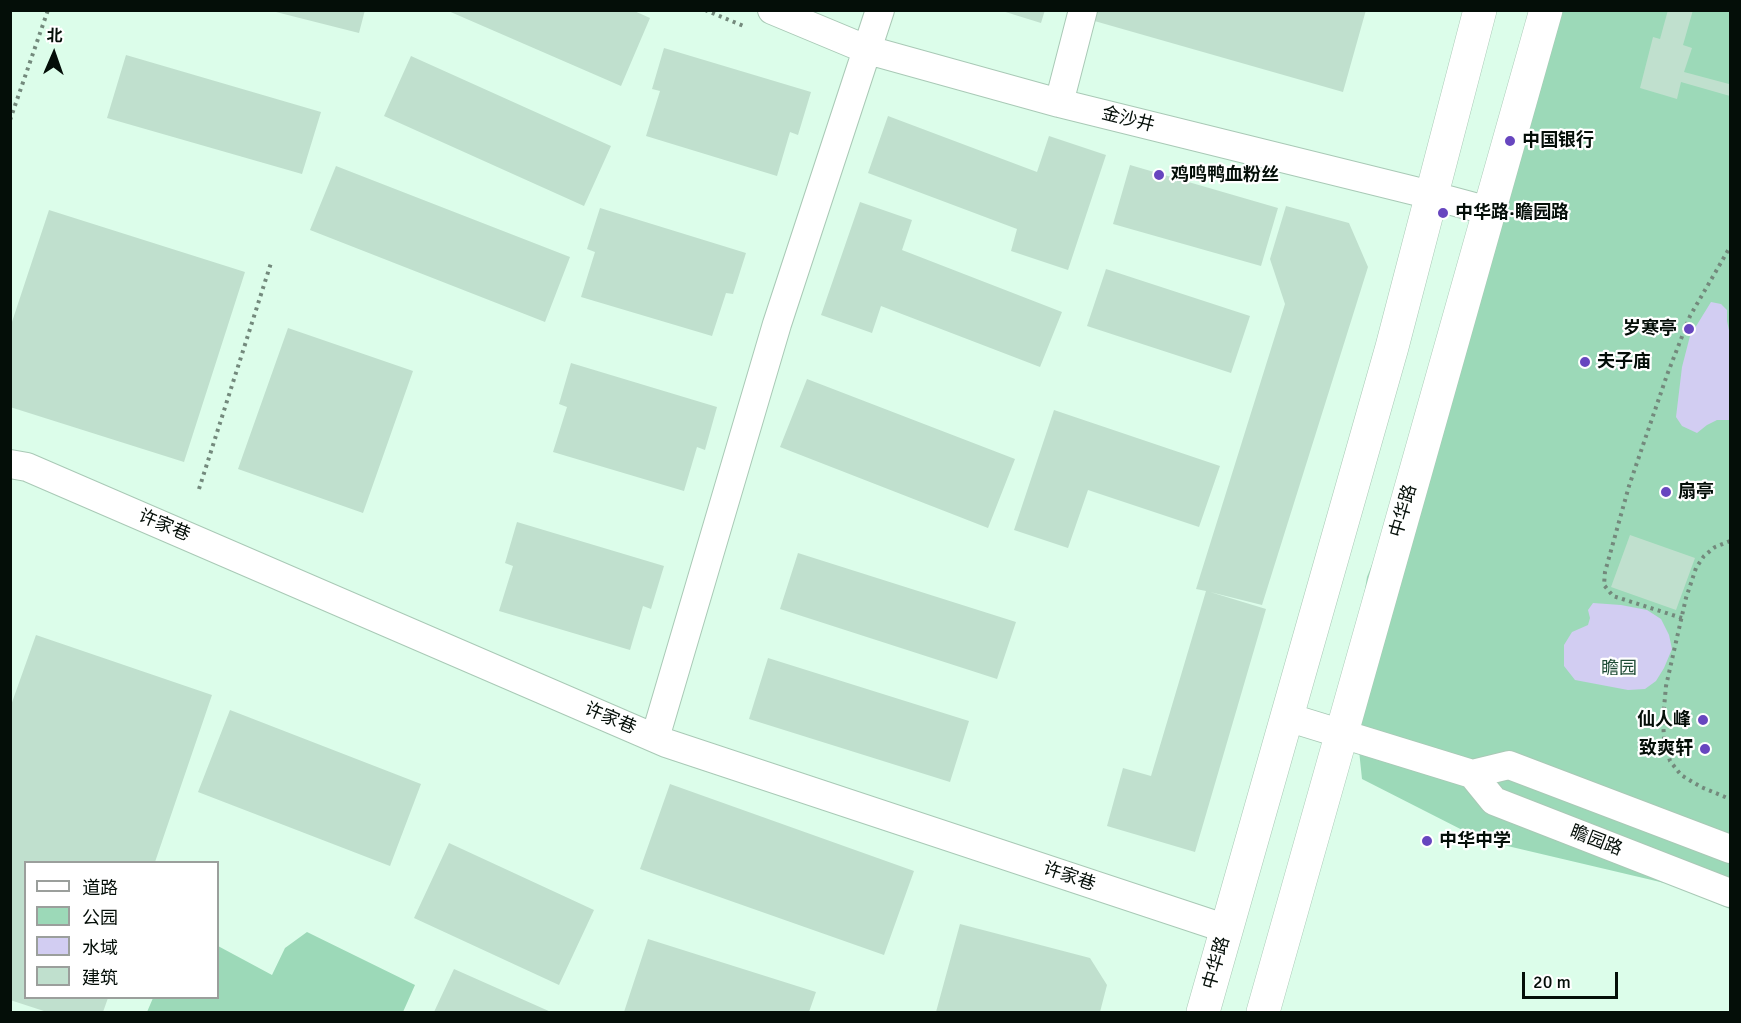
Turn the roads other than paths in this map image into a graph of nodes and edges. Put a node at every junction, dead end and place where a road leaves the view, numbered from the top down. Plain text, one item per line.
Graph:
1 (772, 10) edge
2 (880, 10) edge
3 (1083, 10) edge
4 (1480, 10) edge
5 (1546, 10) edge
6 (868, 51) junction
7 (1059, 103) junction
8 (1430, 196) junction
9 (1489, 211) junction
10 (10, 464) edge
11 (1287, 717) junction
12 (655, 738) junction
13 (1472, 774) junction
14 (1731, 849) edge
15 (1731, 893) edge
16 (1227, 929) junction
17 (1203, 1012) edge
18 (1263, 1012) edge

1 - 6 street, 金沙井
2 - 6 street
3 - 7 street
4 - 8 main road, 中华路
5 - 9 main road, 中华路
6 - 7 street, 金沙井
6 - 12 street
7 - 8 street, 金沙井
8 - 9 street, 金沙井
8 - 11 main road, 中华路
9 - 18 main road, 中华路
10 - 12 street, 许家巷
11 - 13 street
11 - 16 main road, 中华路
12 - 16 street, 许家巷
13 - 14 street
13 - 15 street, 瞻园路
16 - 17 main road, 中华路

